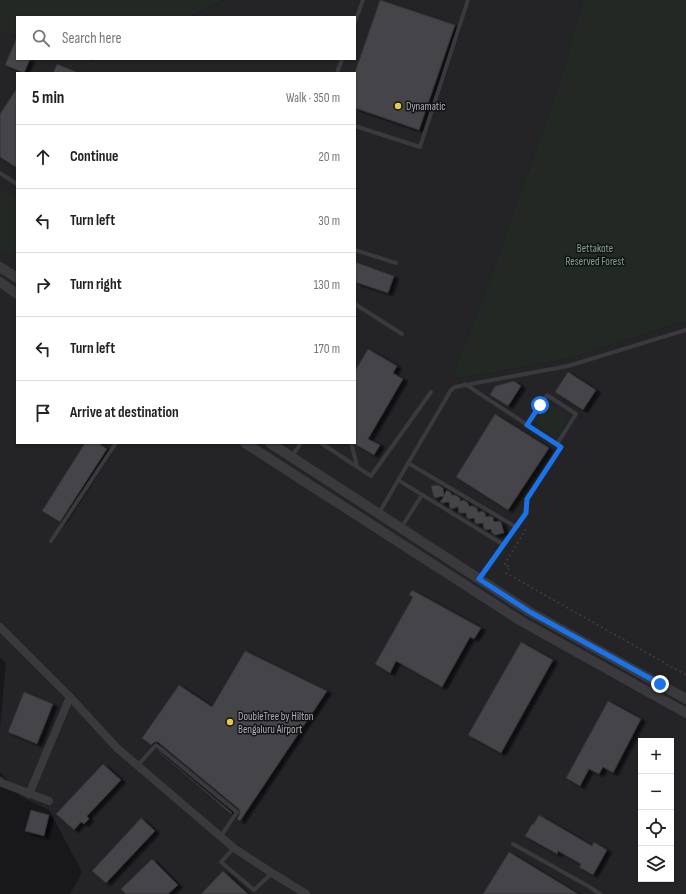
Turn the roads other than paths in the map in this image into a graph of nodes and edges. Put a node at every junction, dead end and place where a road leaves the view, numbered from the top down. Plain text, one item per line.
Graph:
1 (363, 0) edge
2 (468, 0) edge
3 (356, 19) edge
4 (342, 60) edge
5 (337, 72) edge
6 (356, 126) edge
7 (0, 173) edge
8 (16, 183) edge
9 (356, 250) edge
10 (396, 262) dead end
11 (0, 267) edge
12 (16, 277) edge
13 (0, 282) edge
14 (16, 293) edge
15 (356, 305) edge
16 (686, 330) edge
17 (402, 334) dead end
18 (465, 384) junction
19 (431, 392) dead end
20 (527, 425) junction
21 (115, 444) edge
22 (247, 444) edge
23 (272, 444) edge
24 (300, 444) edge
25 (323, 444) edge
26 (557, 444) junction
27 (352, 446) dead end
28 (291, 457) junction
29 (408, 463) junction
30 (357, 466) junction
31 (398, 480) junction
32 (422, 495) junction
33 (378, 514) junction
34 (401, 528) junction
35 (516, 528) junction
36 (51, 541) dead end
37 (504, 545) junction
38 (479, 579) junction
39 (0, 627) edge
40 (70, 697) junction
41 (686, 699) edge
42 (686, 713) edge
43 (138, 766) junction
44 (0, 781) edge
45 (29, 794) junction
46 (48, 801) dead end
47 (221, 836) junction
48 (513, 844) dead end
49 (234, 848) junction
50 (272, 874) junction
51 (306, 894) edge
52 (600, 894) edge

1 - 3 lane
2 - 6 lane
4 - 5 lane
7 - 8 lane
9 - 10 lane
11 - 12 street
13 - 14 street
15 - 17 lane
16 - 18 lane
18 - 20 lane
18 - 29 lane
19 - 30 lane
20 - 26 lane
20 - 26 lane
21 - 36 lane
22 - 42 street
23 - 28 street
24 - 28 lane
25 - 30 lane
26 - 35 lane
27 - 30 lane
28 - 33 street
29 - 31 lane
29 - 35 lane
31 - 32 lane
31 - 33 lane
32 - 34 lane
32 - 37 lane
33 - 34 street
34 - 38 street
35 - 37 lane
37 - 38 lane
38 - 41 street
39 - 40 street
40 - 43 street
40 - 45 street
43 - 47 street
43 - 47 lane
44 - 45 street
45 - 46 street
47 - 49 street
48 - 52 lane
49 - 50 street
49 - 50 lane
50 - 51 street

